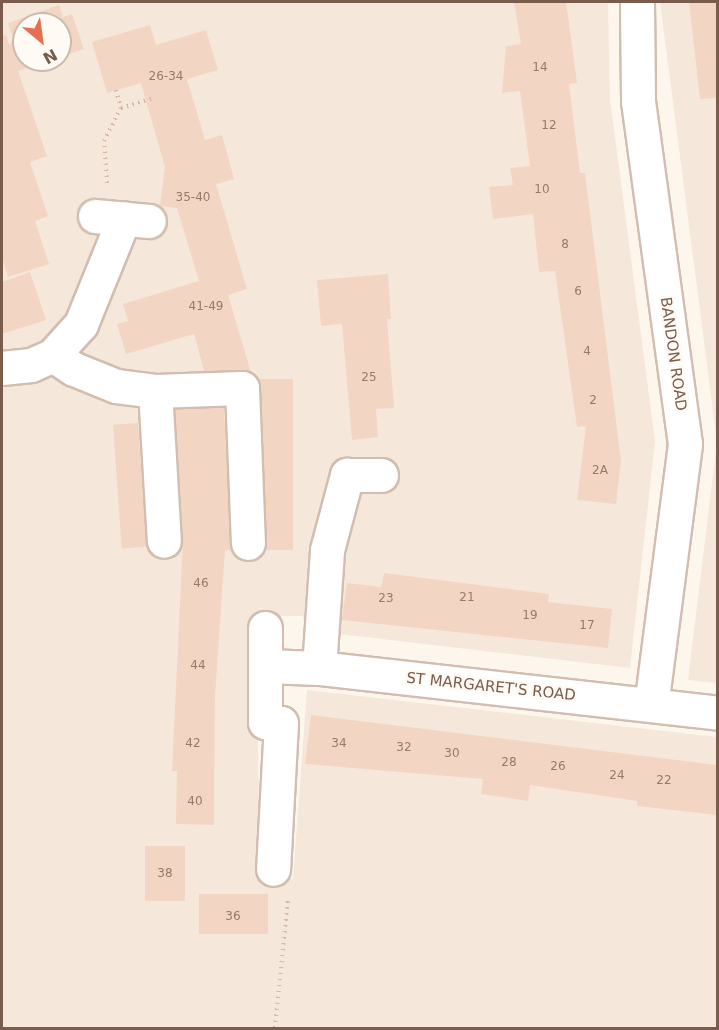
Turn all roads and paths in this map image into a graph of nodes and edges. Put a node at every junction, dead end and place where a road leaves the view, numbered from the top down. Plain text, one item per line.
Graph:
1 (637, 2) edge
2 (116, 90) dead end
3 (153, 98) dead end
4 (121, 108) junction
5 (120, 218) joint
6 (53, 355) junction
7 (2, 368) edge
8 (155, 391) junction
9 (381, 475) dead end
10 (164, 541) dead end
11 (248, 543) dead end
12 (265, 628) dead end
13 (265, 666) junction
14 (319, 668) junction
15 (651, 705) junction
16 (717, 713) edge
17 (273, 869) dead end

1 - 15 street, BANDON ROAD
2 - 4 path
3 - 4 path
4 - 5 path
5 - 6 street
6 - 7 street
6 - 8 street
8 - 10 street
8 - 11 street
9 - 14 street
12 - 13 street
13 - 14 street, ST MARGARET'S ROAD
13 - 17 street
14 - 15 street, ST MARGARET'S ROAD
15 - 16 street, ST MARGARET'S ROAD

